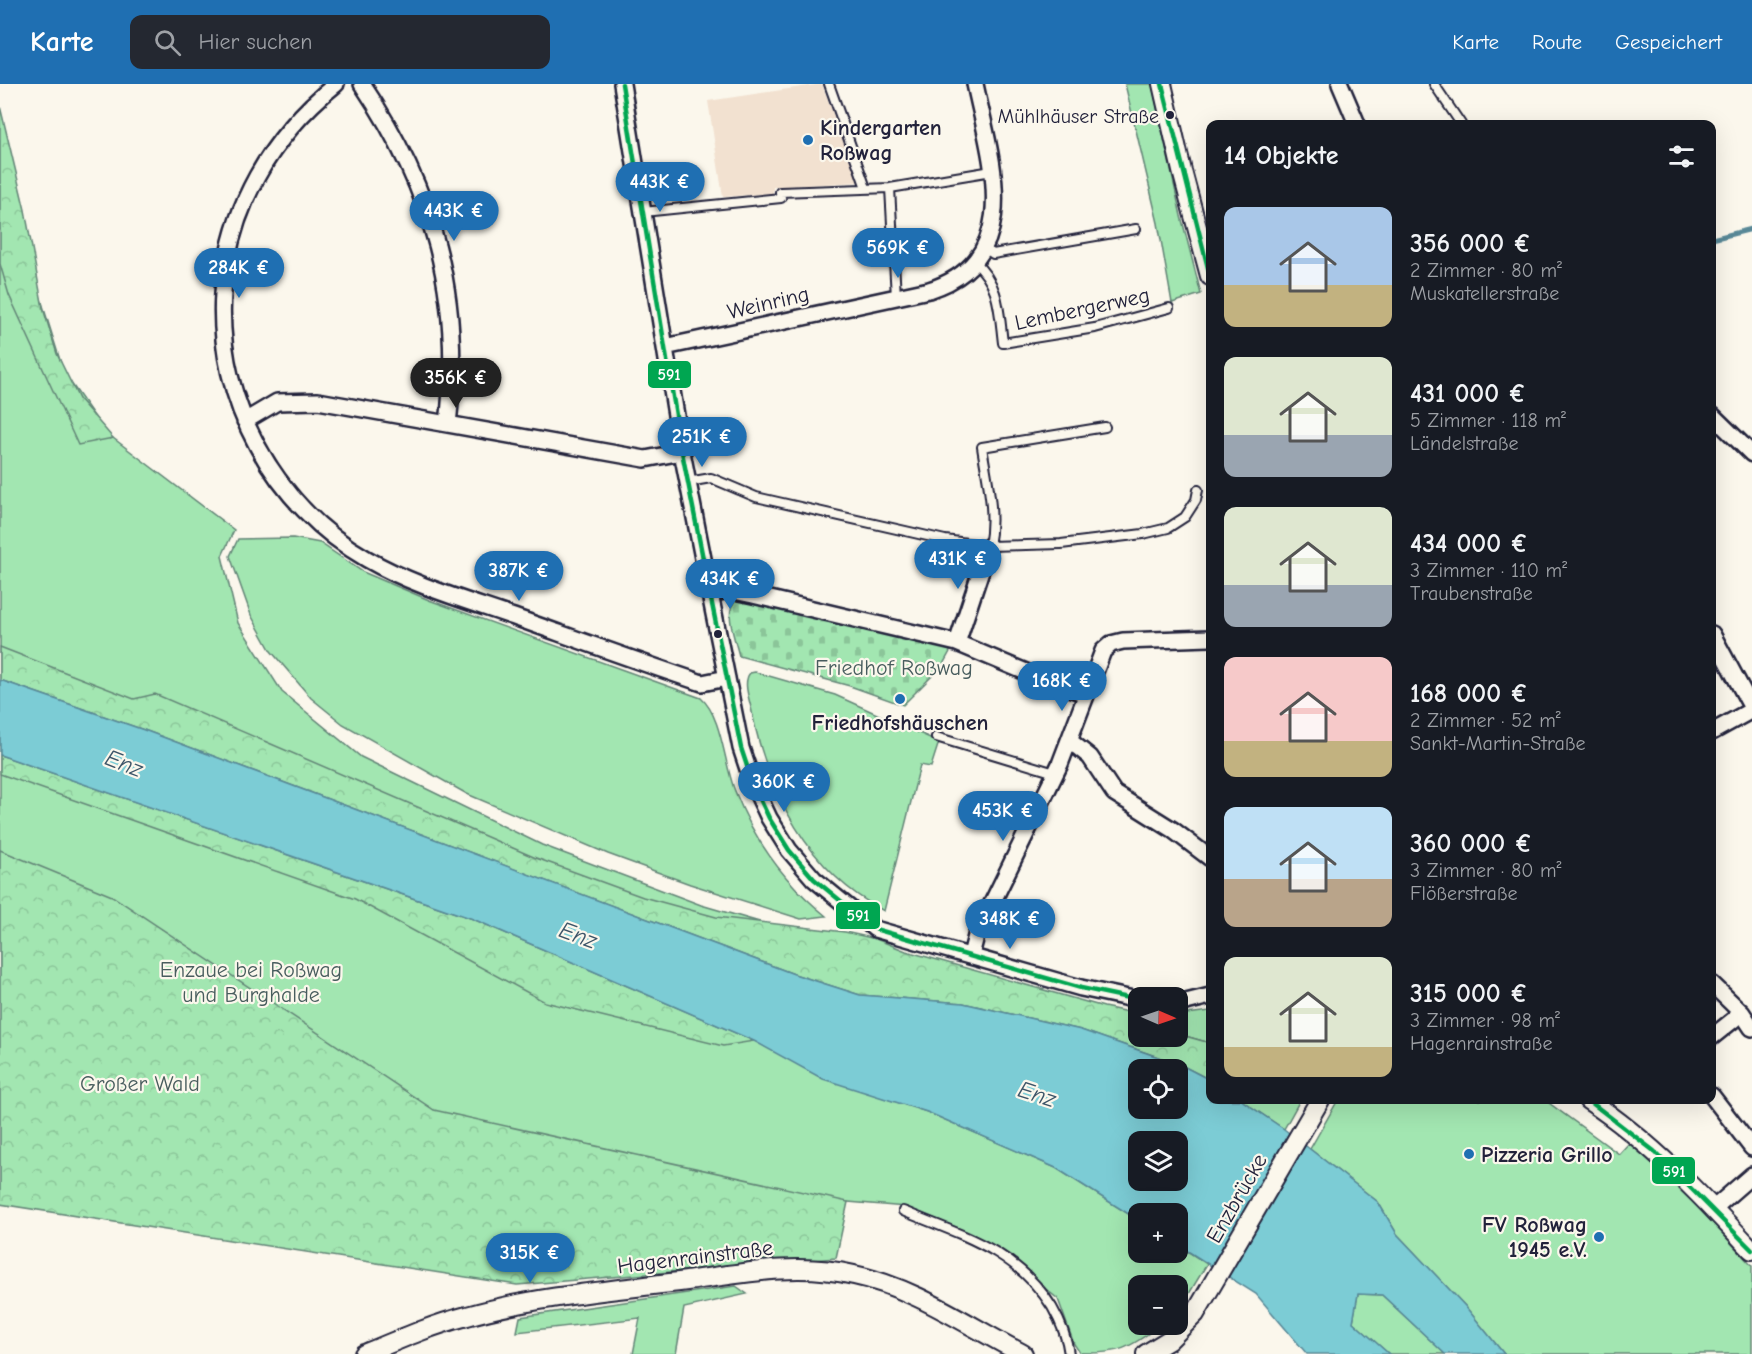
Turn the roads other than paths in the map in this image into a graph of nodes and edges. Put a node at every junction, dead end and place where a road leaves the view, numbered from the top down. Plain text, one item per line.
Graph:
1 (336, 84) edge
2 (362, 84) edge
3 (622, 84) edge
4 (829, 84) edge
5 (977, 84) edge
6 (1162, 84) edge
7 (1340, 84) edge
8 (1434, 84) edge
9 (1355, 120) edge
10 (1458, 120) edge
11 (992, 171) junction
12 (890, 188) junction
13 (866, 189) junction
14 (643, 212) junction
15 (1136, 229) dead end
16 (984, 248) junction
17 (1206, 261) edge
18 (974, 262) junction
19 (896, 297) junction
20 (1169, 308) dead end
21 (665, 347) junction
22 (1716, 419) edge
23 (244, 421) junction
24 (448, 424) junction
25 (1105, 427) dead end
26 (682, 452) junction
27 (1752, 454) edge
28 (688, 482) junction
29 (1198, 490) dead end
30 (989, 546) junction
31 (710, 594) junction
32 (1206, 638) edge
33 (1716, 642) edge
34 (957, 643) junction
35 (727, 678) junction
36 (1086, 694) junction
37 (1752, 709) edge
38 (1716, 730) edge
39 (936, 737) dead end
40 (1070, 741) junction
41 (1055, 773) junction
42 (1206, 855) edge
43 (970, 955) junction
44 (1716, 988) edge
45 (1206, 997) edge
46 (1128, 998) edge
47 (1188, 1002) edge
48 (1743, 1013) junction
49 (1752, 1028) edge
50 (1716, 1032) edge
51 (1716, 1101) edge
52 (1318, 1104) edge
53 (1593, 1104) edge
54 (1752, 1148) edge
55 (1752, 1175) edge
56 (1713, 1209) junction
57 (903, 1212) dead end
58 (1752, 1251) edge
59 (1156, 1352) edge
60 (364, 1354) edge
61 (1023, 1354) edge
62 (1069, 1354) edge

1 - 23 street
2 - 24 street
3 - 14 street
4 - 13 lane
5 - 11 street, Weinring
6 - 17 street
7 - 9 street
8 - 10 lane
11 - 12 lane
11 - 16 street, Weinring
12 - 13 lane
12 - 19 lane
13 - 14 lane
14 - 21 street
15 - 16 lane
16 - 18 street, Weinring
18 - 19 street, Weinring
18 - 20 lane, Lembergerweg
19 - 21 street, Weinring
21 - 26 street
22 - 27 street
23 - 24 street
23 - 35 street
24 - 26 street
25 - 30 lane
26 - 28 street
28 - 30 lane
28 - 31 street
29 - 30 lane
30 - 34 street
31 - 34 street
31 - 35 street
32 - 36 street
33 - 37 street
34 - 36 street
35 - 43 street
36 - 40 street
37 - 38 street
39 - 41 lane
40 - 41 street
40 - 42 street
41 - 43 street
43 - 46 street
44 - 48 street
45 - 47 street
48 - 49 street
48 - 50 street
51 - 54 street
52 - 59 street, Enzbrücke
53 - 56 street
55 - 56 street
56 - 58 street
57 - 62 lane
60 - 61 street, Hagenrainstraße

